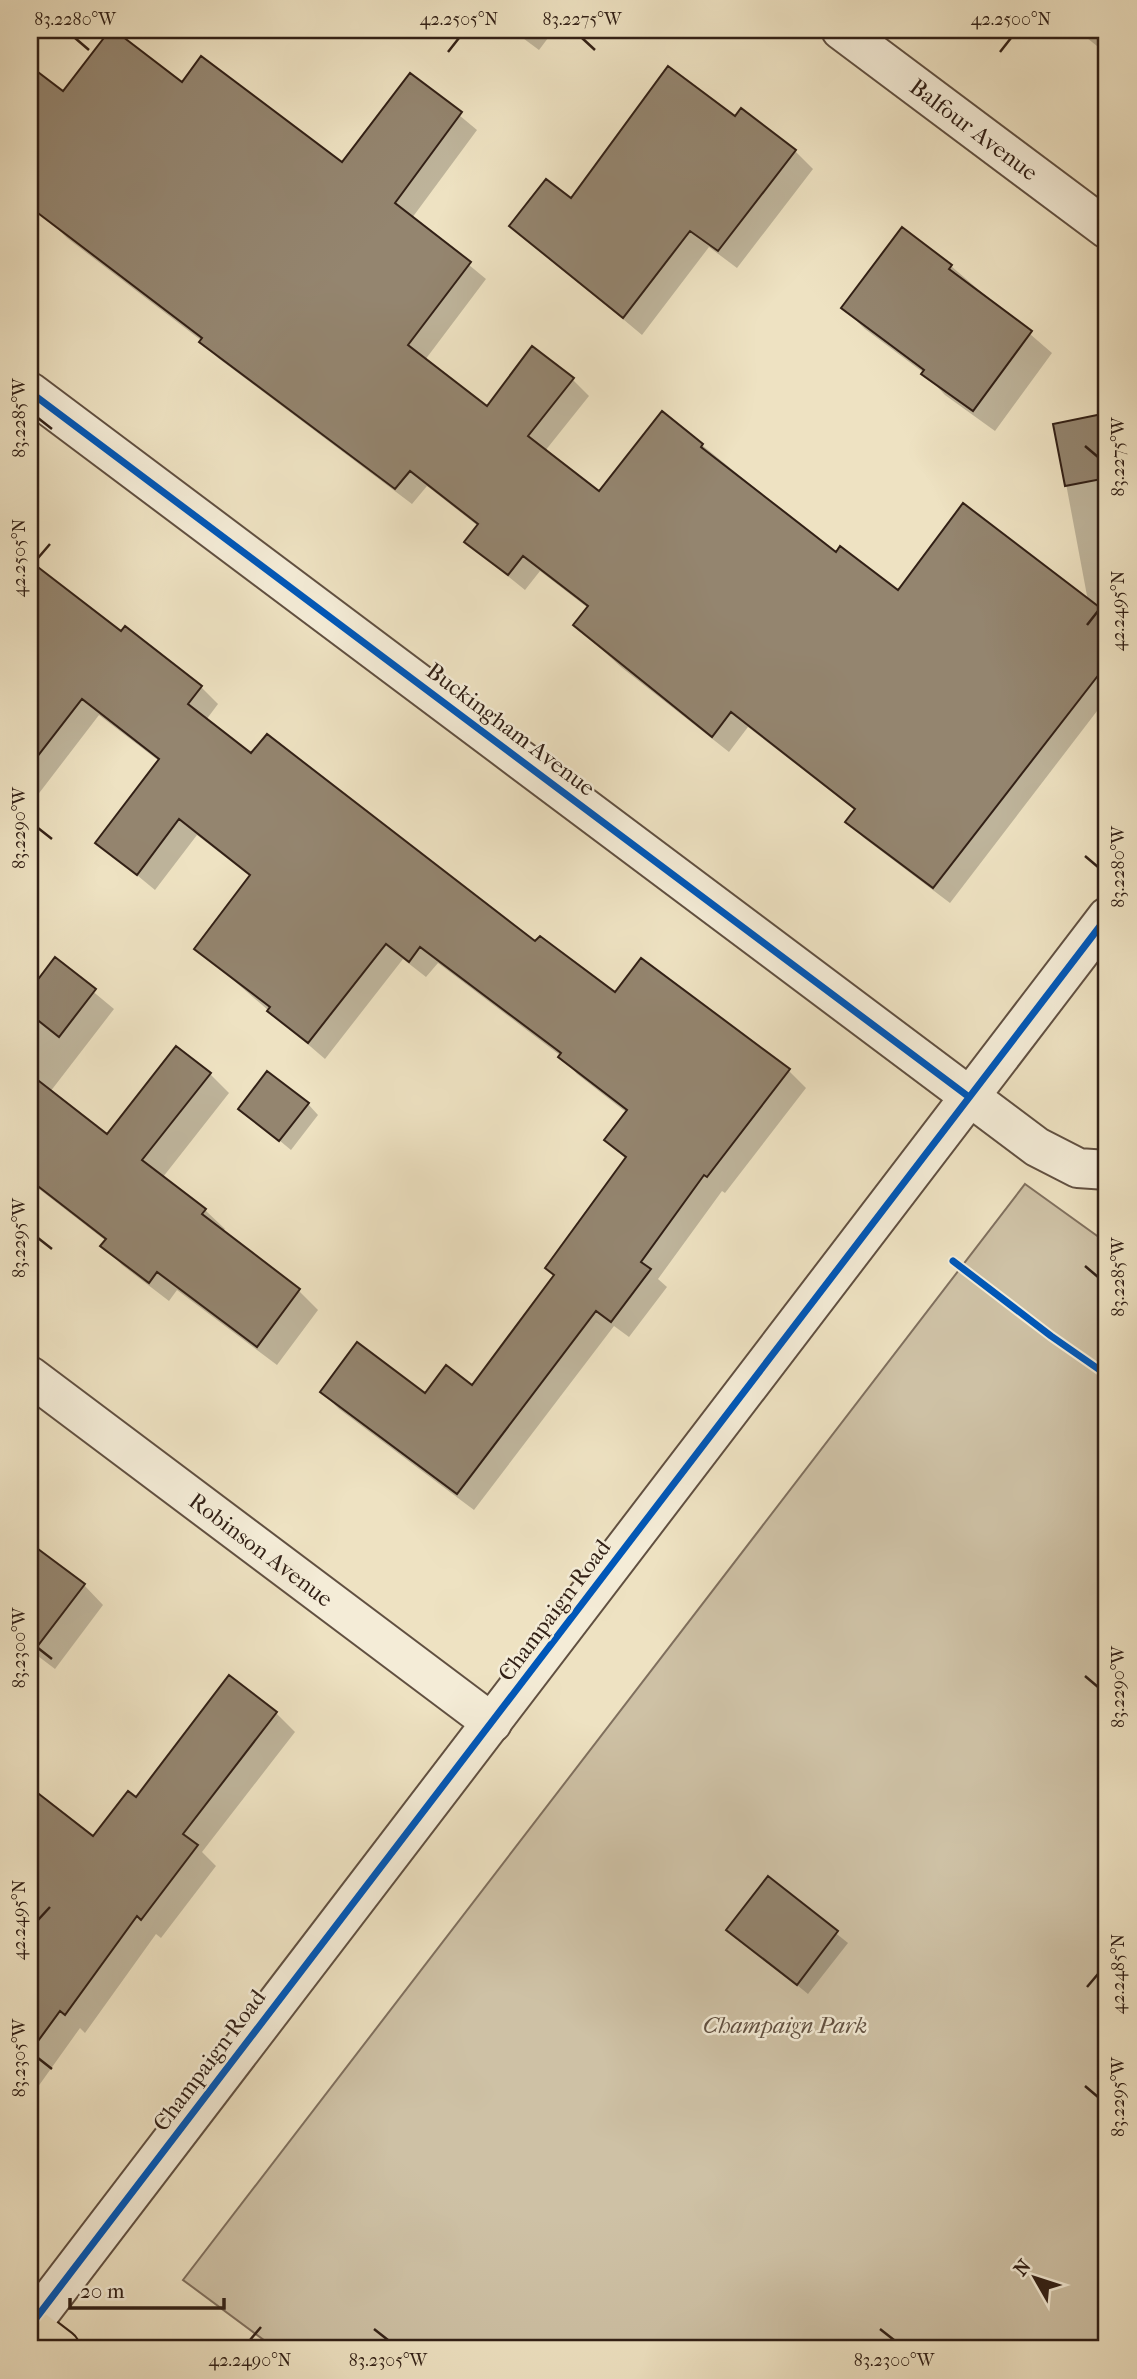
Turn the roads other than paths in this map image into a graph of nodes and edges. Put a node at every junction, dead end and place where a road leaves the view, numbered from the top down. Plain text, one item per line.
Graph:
1 (841, 30) edge
2 (1107, 229) edge
3 (30, 392) edge
4 (1107, 917) edge
5 (969, 1097) junction
6 (1107, 1170) edge
7 (30, 1376) edge
8 (492, 1723) junction
9 (30, 2326) edge
10 (60, 2349) edge

1 - 2 street, Balfour Avenue
3 - 5 street, Buckingham Avenue
4 - 5 street, Champaign Road
5 - 6 street, Buckingham Avenue
5 - 8 street, Champaign Road
7 - 8 street, Robinson Avenue
8 - 9 street, Champaign Road
9 - 10 main road

